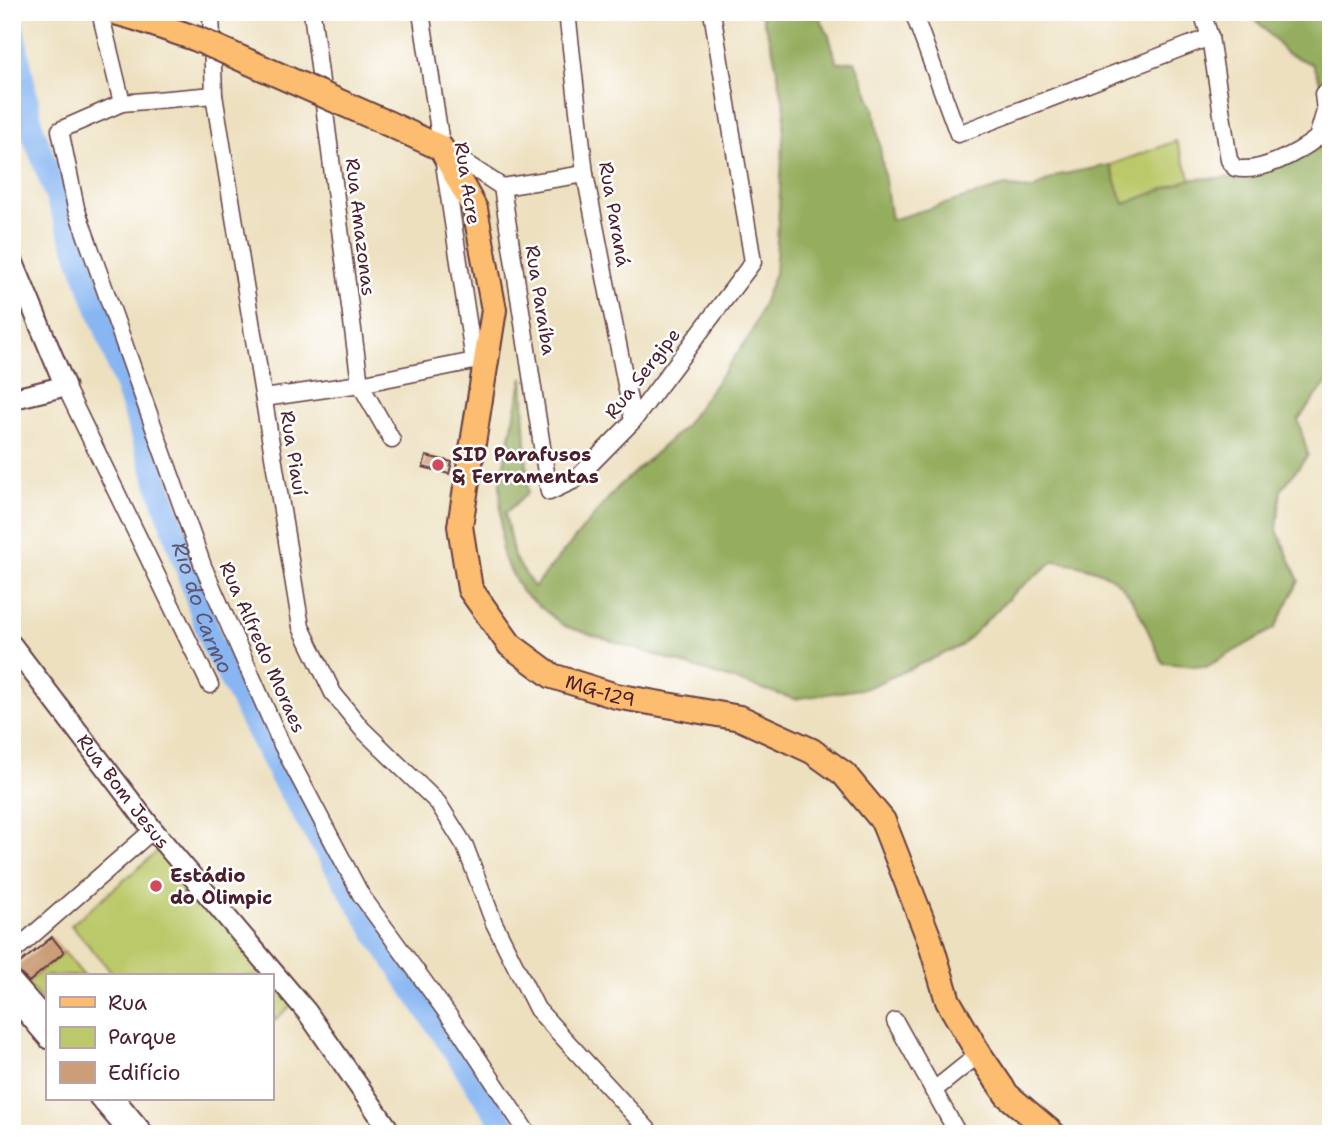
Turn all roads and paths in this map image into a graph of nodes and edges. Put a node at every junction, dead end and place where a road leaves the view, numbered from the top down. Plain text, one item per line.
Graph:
1 (100, 12) edge
2 (211, 12) edge
3 (312, 12) edge
4 (421, 12) edge
5 (567, 12) edge
6 (712, 12) edge
7 (913, 12) edge
8 (1202, 12) edge
9 (126, 15) edge
10 (1210, 37) junction
11 (1323, 94) dead end
12 (214, 95) junction
13 (122, 103) junction
14 (441, 148) junction
15 (585, 174) junction
16 (502, 187) junction
17 (12, 259) edge
18 (360, 384) junction
19 (65, 386) junction
20 (264, 398) junction
21 (12, 399) edge
22 (633, 421) junction
23 (392, 440) dead end
24 (549, 492) joint
25 (12, 645) edge
26 (210, 685) dead end
27 (153, 830) junction
28 (12, 954) edge
29 (12, 981) edge
30 (12, 1001) edge
31 (46, 1020) edge
32 (895, 1021) dead end
33 (46, 1041) edge
34 (979, 1054) junction
35 (933, 1091) junction
36 (97, 1100) edge
37 (116, 1100) edge
38 (127, 1134) edge
39 (144, 1134) edge
40 (392, 1134) edge
41 (528, 1134) edge
42 (652, 1134) edge
43 (958, 1134) edge
44 (1053, 1134) edge

1 - 13 street
2 - 12 street, Rua Piauí
3 - 18 street, Rua Amazonas
4 - 14 street, Rua Acre
5 - 15 street, Rua Paraná
6 - 22 street, Rua Sergipe
7 - 10 street
8 - 10 street
9 - 14 main road, bridge
10 - 11 street
12 - 13 street
12 - 20 street, Rua Piauí
13 - 41 street, Rua Alfredo Moraes
14 - 16 street
14 - 18 street, Rua Acre
14 - 34 main road, MG-129 / MG-129
15 - 16 street
15 - 22 street, Rua Paraná
16 - 24 street, Rua Paraíba
17 - 19 street
18 - 20 street
18 - 23 street, Rua Amazonas
19 - 21 street
19 - 26 street
20 - 42 street, Rua Piauí
22 - 24 street, Rua Sergipe
25 - 27 street, Rua Bom Jesus
27 - 28 street
27 - 40 street, Rua Bom Jesus
29 - 31 street
30 - 33 street
32 - 35 street
34 - 35 street
34 - 44 main road, MG-129 / MG-129
35 - 43 street
36 - 38 street
37 - 39 street

